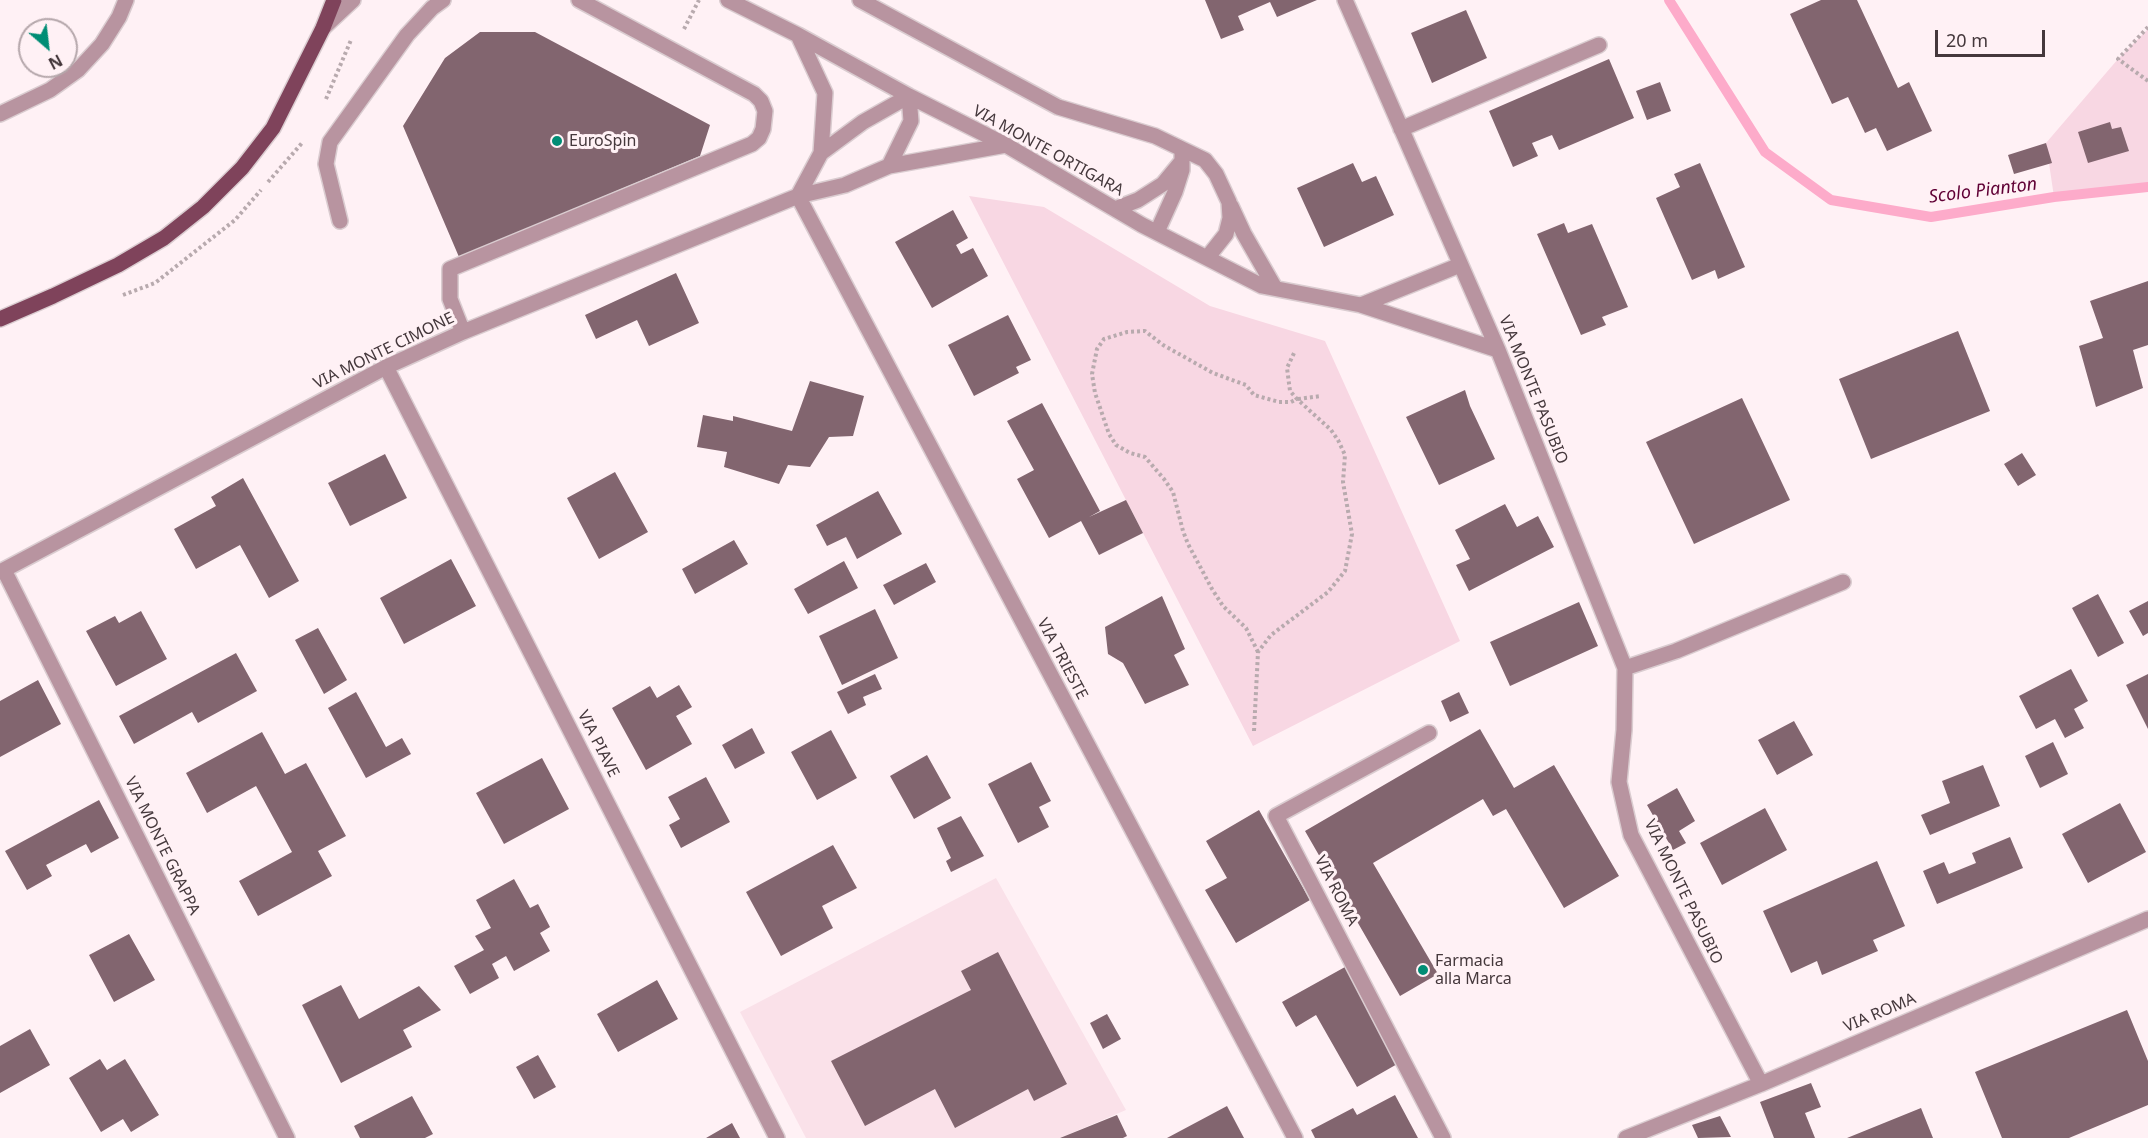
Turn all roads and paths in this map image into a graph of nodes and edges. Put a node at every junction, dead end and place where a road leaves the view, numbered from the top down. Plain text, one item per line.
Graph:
1 (126, 0) edge
2 (326, 0) edge
3 (334, 0) edge
4 (353, 0) edge
5 (443, 0) edge
6 (579, 0) edge
7 (728, 0) edge
8 (860, 0) edge
9 (1346, 0) edge
10 (2148, 27) edge
11 (323, 28) junction
12 (798, 35) junction
13 (1599, 45) dead end
14 (2148, 81) edge
15 (909, 96) junction
16 (0, 114) edge
17 (1401, 129) junction
18 (1006, 145) junction
19 (821, 153) junction
20 (1182, 155) junction
21 (890, 166) junction
22 (798, 196) junction
23 (1229, 202) junction
24 (1115, 209) junction
25 (340, 221) dead end
26 (1157, 232) junction
27 (1207, 258) junction
28 (1460, 265) junction
29 (1275, 288) junction
30 (1361, 305) junction
31 (0, 319) edge
32 (463, 332) junction
33 (1498, 350) junction
34 (1294, 353) dead end
35 (386, 367) junction
36 (1321, 396) dead end
37 (1297, 399) junction
38 (2, 571) edge
39 (1843, 582) dead end
40 (1258, 652) junction
41 (1625, 668) junction
42 (1254, 731) dead end
43 (1428, 733) dead end
44 (2148, 919) edge
45 (1761, 1084) junction
46 (287, 1138) edge
47 (777, 1138) edge
48 (1294, 1138) edge
49 (1443, 1138) edge
50 (1626, 1138) edge

1 - 16 street
2 - 11 street
3 - 11 main road
4 - 11 street
5 - 25 street
6 - 32 street
7 - 12 street, VIA MONTE ORTIGARA
8 - 20 street
9 - 17 street, VIA MONTE PASUBIO
10 - 14 path
11 - 31 main road
12 - 15 street, VIA MONTE ORTIGARA
12 - 19 street
13 - 17 street
15 - 18 street, VIA MONTE ORTIGARA
15 - 19 street
15 - 21 street
17 - 28 street, VIA MONTE PASUBIO
18 - 21 street, VIA MONTE CIMONE
18 - 24 street, VIA MONTE ORTIGARA
19 - 22 street
20 - 23 street
20 - 24 street
20 - 26 street
21 - 22 street, VIA MONTE CIMONE
22 - 32 street, VIA MONTE CIMONE
22 - 48 street, VIA TRIESTE
23 - 27 street
23 - 29 street
24 - 26 street, VIA MONTE ORTIGARA
26 - 27 street, VIA MONTE ORTIGARA
27 - 29 street, VIA MONTE ORTIGARA
28 - 30 street
28 - 33 street, VIA MONTE PASUBIO
29 - 30 street, VIA MONTE ORTIGARA
30 - 33 street, VIA MONTE ORTIGARA
32 - 35 street, VIA MONTE CIMONE
33 - 41 street, VIA MONTE PASUBIO
34 - 37 path
35 - 38 street, VIA MONTE CIMONE
35 - 47 street, VIA PIAVE
36 - 37 path
37 - 40 path
37 - 40 path
38 - 46 street, VIA MONTE GRAPPA
39 - 41 street
40 - 42 path
41 - 45 street, VIA MONTE PASUBIO
43 - 49 street, VIA ROMA
44 - 45 street, VIA ROMA
45 - 50 street, VIA ROMA

